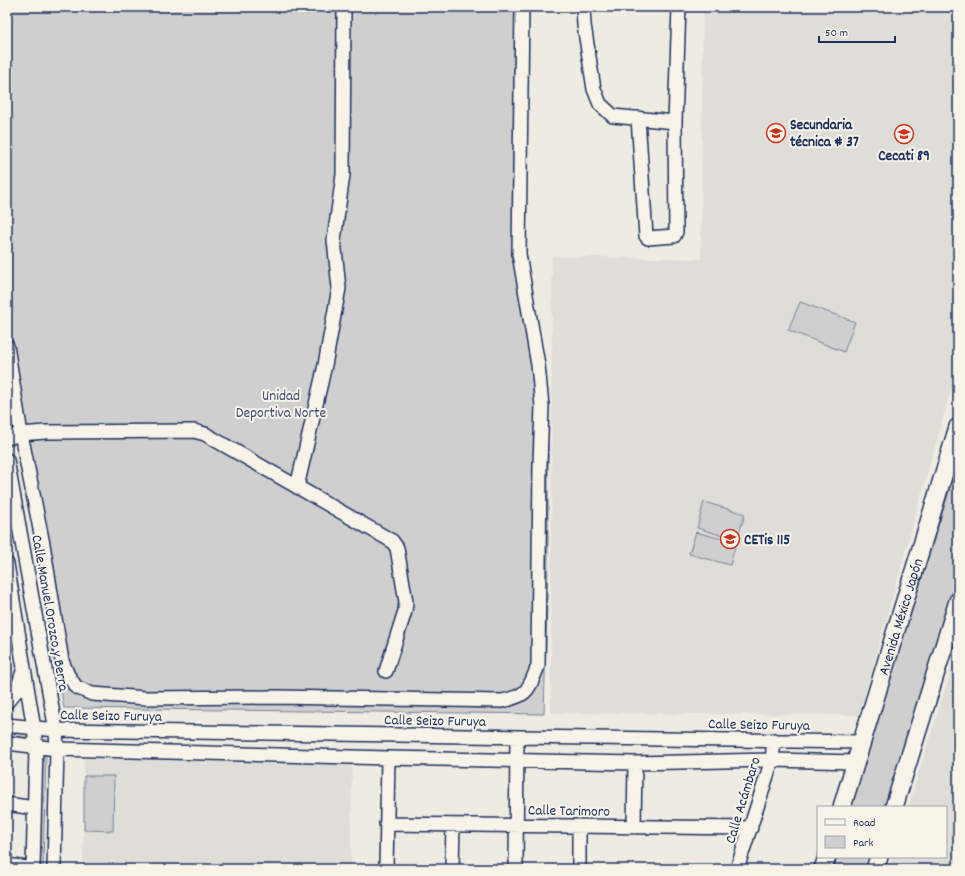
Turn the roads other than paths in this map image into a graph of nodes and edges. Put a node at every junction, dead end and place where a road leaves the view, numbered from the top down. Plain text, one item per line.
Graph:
1 (344, 7) edge
2 (522, 7) edge
3 (583, 7) edge
4 (679, 7) edge
5 (638, 118) junction
6 (675, 122) junction
7 (7, 346) edge
8 (958, 427) edge
9 (21, 434) junction
10 (7, 438) edge
11 (7, 460) edge
12 (297, 487) junction
13 (7, 564) edge
14 (958, 601) edge
15 (25, 665) junction
16 (386, 671) dead end
17 (7, 702) edge
18 (7, 725) edge
19 (34, 729) junction
20 (56, 730) junction
21 (517, 737) junction
22 (774, 740) junction
23 (862, 742) junction
24 (7, 744) edge
25 (36, 747) junction
26 (57, 749) junction
27 (388, 758) junction
28 (517, 760) junction
29 (772, 760) junction
30 (856, 762) junction
31 (635, 763) junction
32 (7, 804) edge
33 (842, 806) edge
34 (894, 806) edge
35 (34, 808) junction
36 (386, 824) junction
37 (453, 825) junction
38 (517, 825) junction
39 (579, 826) junction
40 (634, 826) junction
41 (751, 828) junction
42 (827, 858) edge
43 (879, 858) edge
44 (7, 866) edge
45 (33, 869) edge
46 (54, 869) edge
47 (386, 869) edge
48 (452, 869) edge
49 (516, 869) edge
50 (579, 869) edge
51 (737, 869) edge
52 (823, 869) edge
53 (875, 869) edge

1 - 12 street
2 - 9 street
3 - 5 street
4 - 6 street
5 - 6 street
5 - 6 street
7 - 9 street
8 - 23 main road, Avenida México Japón
9 - 10 street
9 - 12 street
11 - 20 street, Calle Manuel Orozco y Berra
12 - 16 street
13 - 15 street
14 - 34 main road
15 - 17 street
15 - 19 street
18 - 19 street, Calle Seizo Furuya
19 - 20 street, Calle Seizo Furuya
19 - 25 street
20 - 21 street, Calle Seizo Furuya
20 - 26 street, Calle Manuel Orozco y Berra
21 - 22 street, Calle Seizo Furuya
21 - 28 street
22 - 23 street, Calle Seizo Furuya
22 - 29 street, Calle Acámbaro
23 - 30 main road, Avenida México Japón
24 - 25 street
25 - 26 street
25 - 35 street
26 - 27 street
26 - 46 street, Calle Manuel Orozco y Berra
27 - 28 street
27 - 36 street
28 - 31 street
28 - 38 street
29 - 30 street
29 - 31 street
29 - 41 street, Calle Acámbaro
30 - 33 main road, Avenida México Japón
31 - 40 street
32 - 35 street
35 - 45 street
36 - 37 street, Calle Tarimoro
36 - 47 street
37 - 38 street, Calle Tarimoro
37 - 48 street
38 - 39 street, Calle Tarimoro
38 - 49 street
39 - 40 street, Calle Tarimoro
39 - 50 street
40 - 41 street, Calle Tarimoro
41 - 51 street, Calle Acámbaro
42 - 52 main road
43 - 53 main road
44 - 45 street

